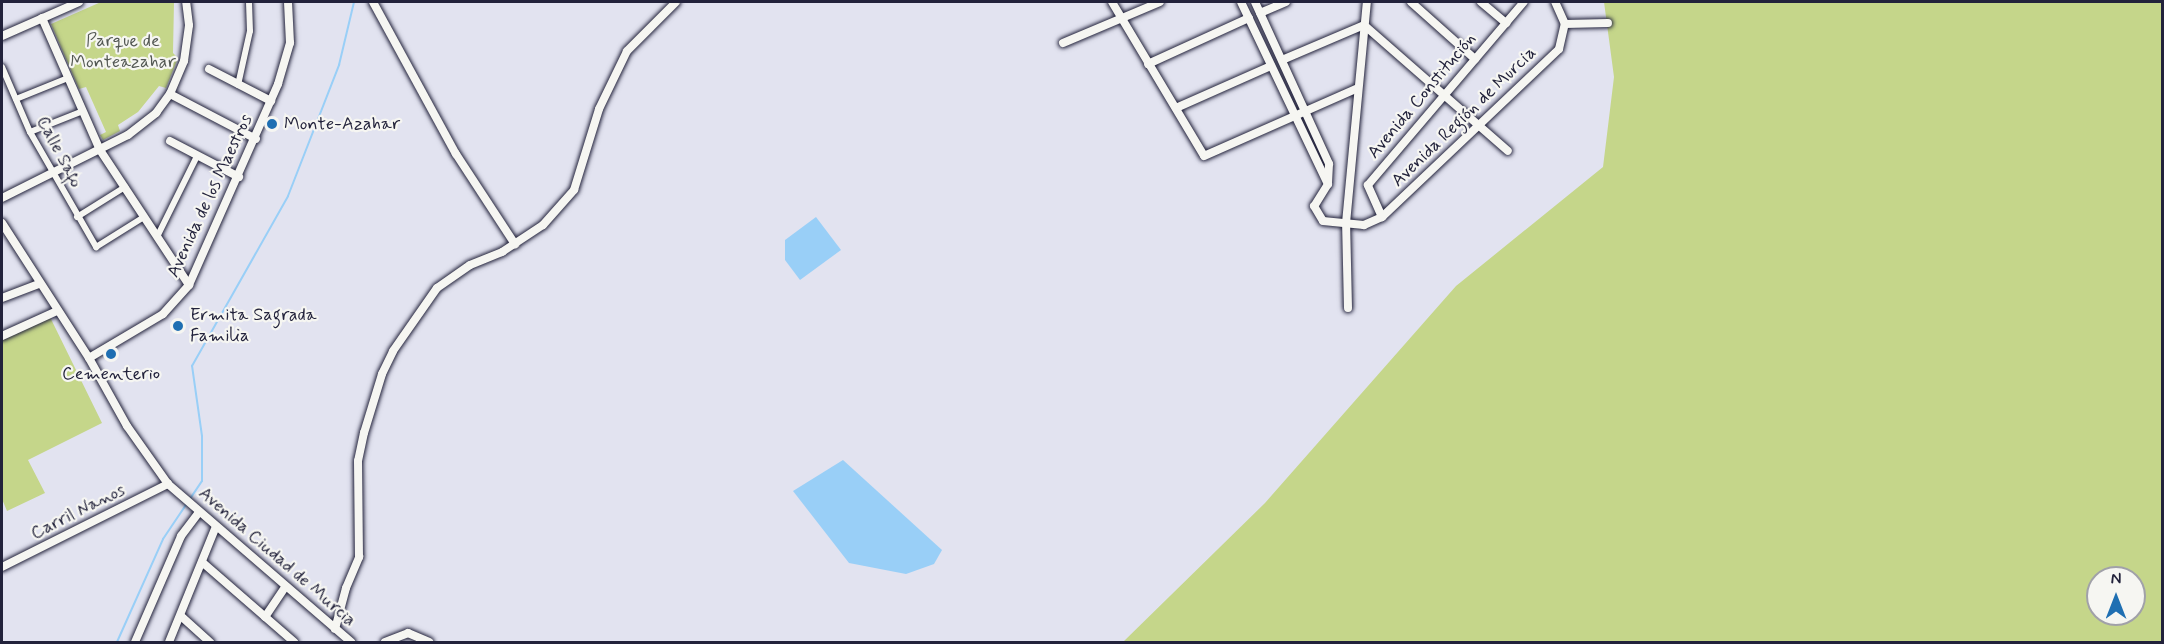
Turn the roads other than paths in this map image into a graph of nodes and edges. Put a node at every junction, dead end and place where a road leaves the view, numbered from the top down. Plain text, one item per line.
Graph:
1 (80, 2) edge
2 (186, 2) edge
3 (249, 2) edge
4 (288, 2) edge
5 (373, 2) edge
6 (676, 2) edge
7 (1112, 2) edge
8 (1160, 2) edge
9 (1241, 2) edge
10 (1255, 2) edge
11 (1286, 2) edge
12 (1367, 2) edge
13 (1411, 2) edge
14 (1481, 2) edge
15 (1524, 2) edge
16 (1555, 2) edge
17 (1260, 13) junction
18 (42, 18) junction
19 (1122, 18) junction
20 (1249, 18) junction
21 (1506, 23) junction
22 (1608, 23) dead end
23 (1564, 24) junction
24 (1364, 25) junction
25 (2, 36) edge
26 (1063, 43) dead end
27 (1475, 59) junction
28 (1282, 60) junction
29 (1148, 64) junction
30 (1271, 66) junction
31 (2, 67) edge
32 (209, 69) dead end
33 (68, 78) junction
34 (238, 85) junction
35 (1358, 88) junction
36 (170, 94) junction
37 (1443, 97) junction
38 (16, 99) junction
39 (271, 101) junction
40 (1176, 108) junction
41 (1305, 110) junction
42 (83, 111) junction
43 (1293, 116) junction
44 (1476, 125) junction
45 (30, 132) junction
46 (256, 139) junction
47 (170, 141) dead end
48 (100, 150) junction
49 (1508, 151) dead end
50 (197, 156) junction
51 (52, 173) junction
52 (239, 177) junction
53 (1328, 184) junction
54 (125, 187) junction
55 (2, 198) edge
56 (144, 217) junction
57 (1382, 217) junction
58 (77, 218) junction
59 (2, 223) edge
60 (1346, 223) junction
61 (157, 237) junction
62 (515, 244) junction
63 (39, 284) junction
64 (189, 285) junction
65 (2, 298) edge
66 (1348, 308) dead end
67 (57, 311) junction
68 (2, 336) edge
69 (89, 358) junction
70 (168, 484) junction
71 (199, 512) junction
72 (216, 526) junction
73 (202, 562) junction
74 (2, 567) edge
75 (286, 586) junction
76 (182, 617) junction
77 (266, 617) junction
78 (335, 628) junction
79 (135, 642) edge
80 (169, 642) edge
81 (210, 642) edge
82 (294, 642) edge
83 (351, 642) edge
84 (385, 642) edge
85 (429, 642) edge

1 - 18 street
2 - 36 street
3 - 34 street
4 - 39 street, Avenida de los Maestros
5 - 62 street
6 - 62 street
7 - 19 street
8 - 19 street
9 - 20 street
10 - 17 street
11 - 17 street
12 - 24 street
13 - 27 street
14 - 21 street
15 - 21 street, Avenida Constitución
16 - 23 street
17 - 28 street
18 - 25 street
18 - 33 street
19 - 26 street
19 - 29 street
20 - 29 street
20 - 30 street
21 - 27 street, Avenida Constitución
22 - 23 street
23 - 44 street, Avenida Región de Murcia
24 - 28 street
24 - 35 street
24 - 37 street
27 - 37 street, Avenida Constitución
28 - 41 street
29 - 40 street
30 - 40 street
30 - 43 street
31 - 38 street, Calle Safo
32 - 34 street
33 - 38 street
33 - 42 street
34 - 39 street
35 - 41 street
35 - 60 street
36 - 46 street
36 - 48 street
37 - 44 street
37 - 57 street, Avenida Constitución
38 - 45 street, Calle Safo
39 - 46 street, Avenida de los Maestros
40 - 43 street
41 - 43 street
41 - 53 street
42 - 45 street
42 - 48 street
43 - 53 street
44 - 49 street
44 - 57 street, Avenida Región de Murcia
45 - 51 street, Calle Safo
46 - 52 street, Avenida de los Maestros
47 - 50 street
48 - 51 street
48 - 54 street
50 - 52 street
50 - 61 street
51 - 55 street
51 - 58 street, Calle Safo
52 - 64 street, Avenida de los Maestros
53 - 60 street
54 - 56 street
54 - 58 street
56 - 58 street, Calle Safo
56 - 61 street
57 - 60 street
59 - 63 street, Avenida Ciudad de Murcia
60 - 66 street
61 - 64 street
62 - 78 street
63 - 65 street
63 - 67 street, Avenida Ciudad de Murcia
64 - 69 street, Avenida de los Maestros
67 - 68 street
67 - 69 street, Avenida Ciudad de Murcia
69 - 70 street, Avenida Ciudad de Murcia
70 - 71 street, Avenida Ciudad de Murcia
70 - 74 street, Carril Nanos
71 - 72 street, Avenida Ciudad de Murcia
71 - 79 street
72 - 73 street
72 - 75 street, Avenida Ciudad de Murcia
73 - 76 street
73 - 77 street
75 - 77 street
75 - 78 street, Avenida Ciudad de Murcia
76 - 80 street
76 - 81 street
77 - 82 street
78 - 83 street, Avenida Ciudad de Murcia
84 - 85 street

